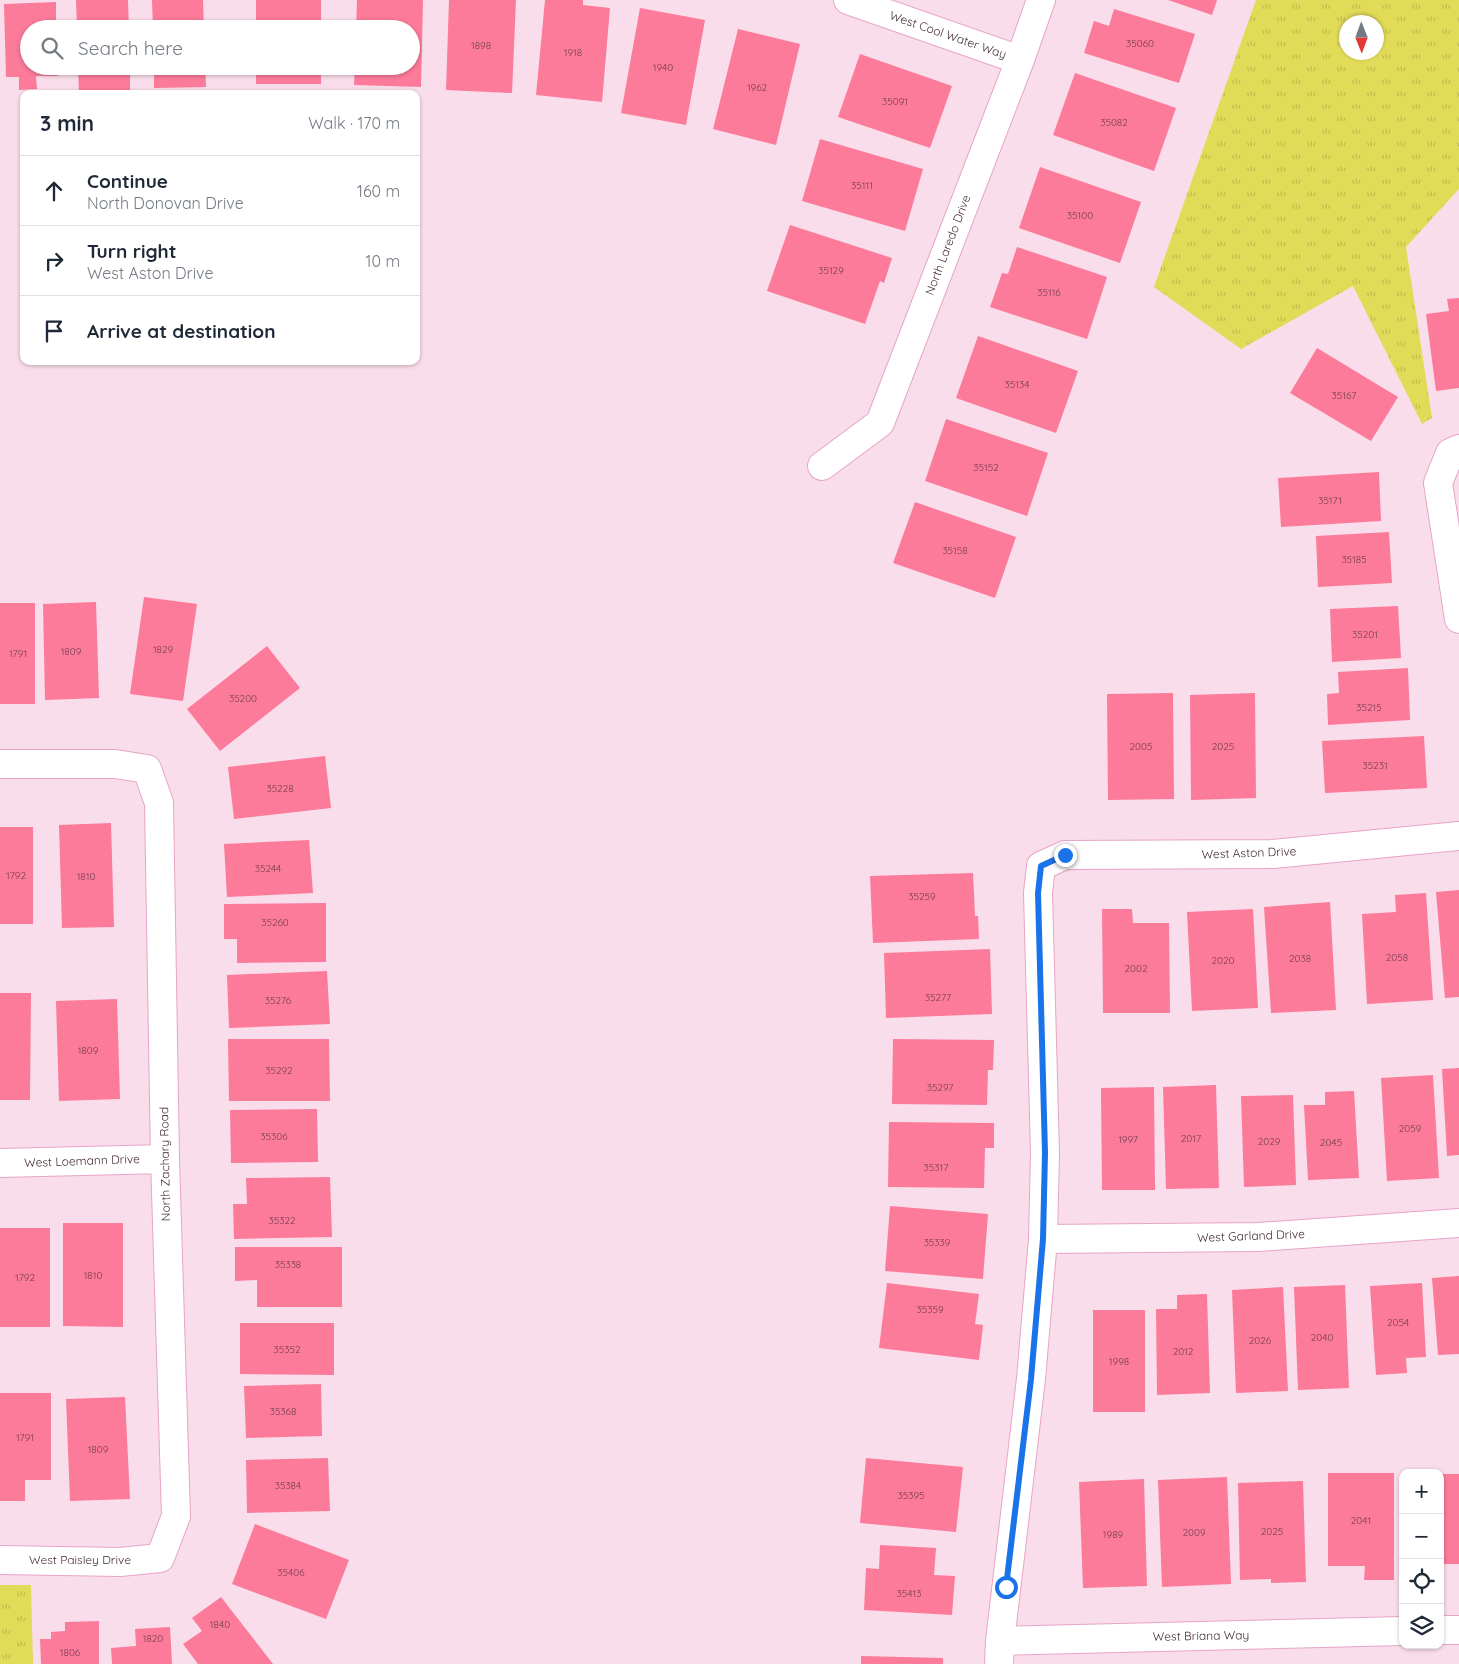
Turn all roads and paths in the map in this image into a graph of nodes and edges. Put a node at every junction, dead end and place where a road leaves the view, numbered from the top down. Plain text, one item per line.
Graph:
1 (848, 0) edge
2 (1041, 0) edge
3 (1020, 60) junction
4 (1454, 451) edge
5 (822, 466) dead end
6 (1459, 619) edge
7 (0, 764) edge
8 (1459, 836) edge
9 (165, 1159) junction
10 (0, 1163) edge
11 (1459, 1223) edge
12 (1043, 1239) junction
13 (160, 1558) joint
14 (0, 1560) edge
15 (1444, 1630) edge
16 (1459, 1630) edge
17 (1399, 1631) edge
18 (1000, 1653) edge

1 - 3 street, West Cool Water Way
2 - 3 street, North Laredo Drive
3 - 5 street, North Laredo Drive
4 - 6 street
7 - 9 street, North Zachary Road
8 - 12 street, West Aston Drive
9 - 10 street, West Loemann Drive
9 - 13 street, North Zachary Road
11 - 12 street, West Garland Drive
12 - 18 street
13 - 14 street, West Paisley Drive
15 - 16 street
17 - 18 street, West Briana Way

